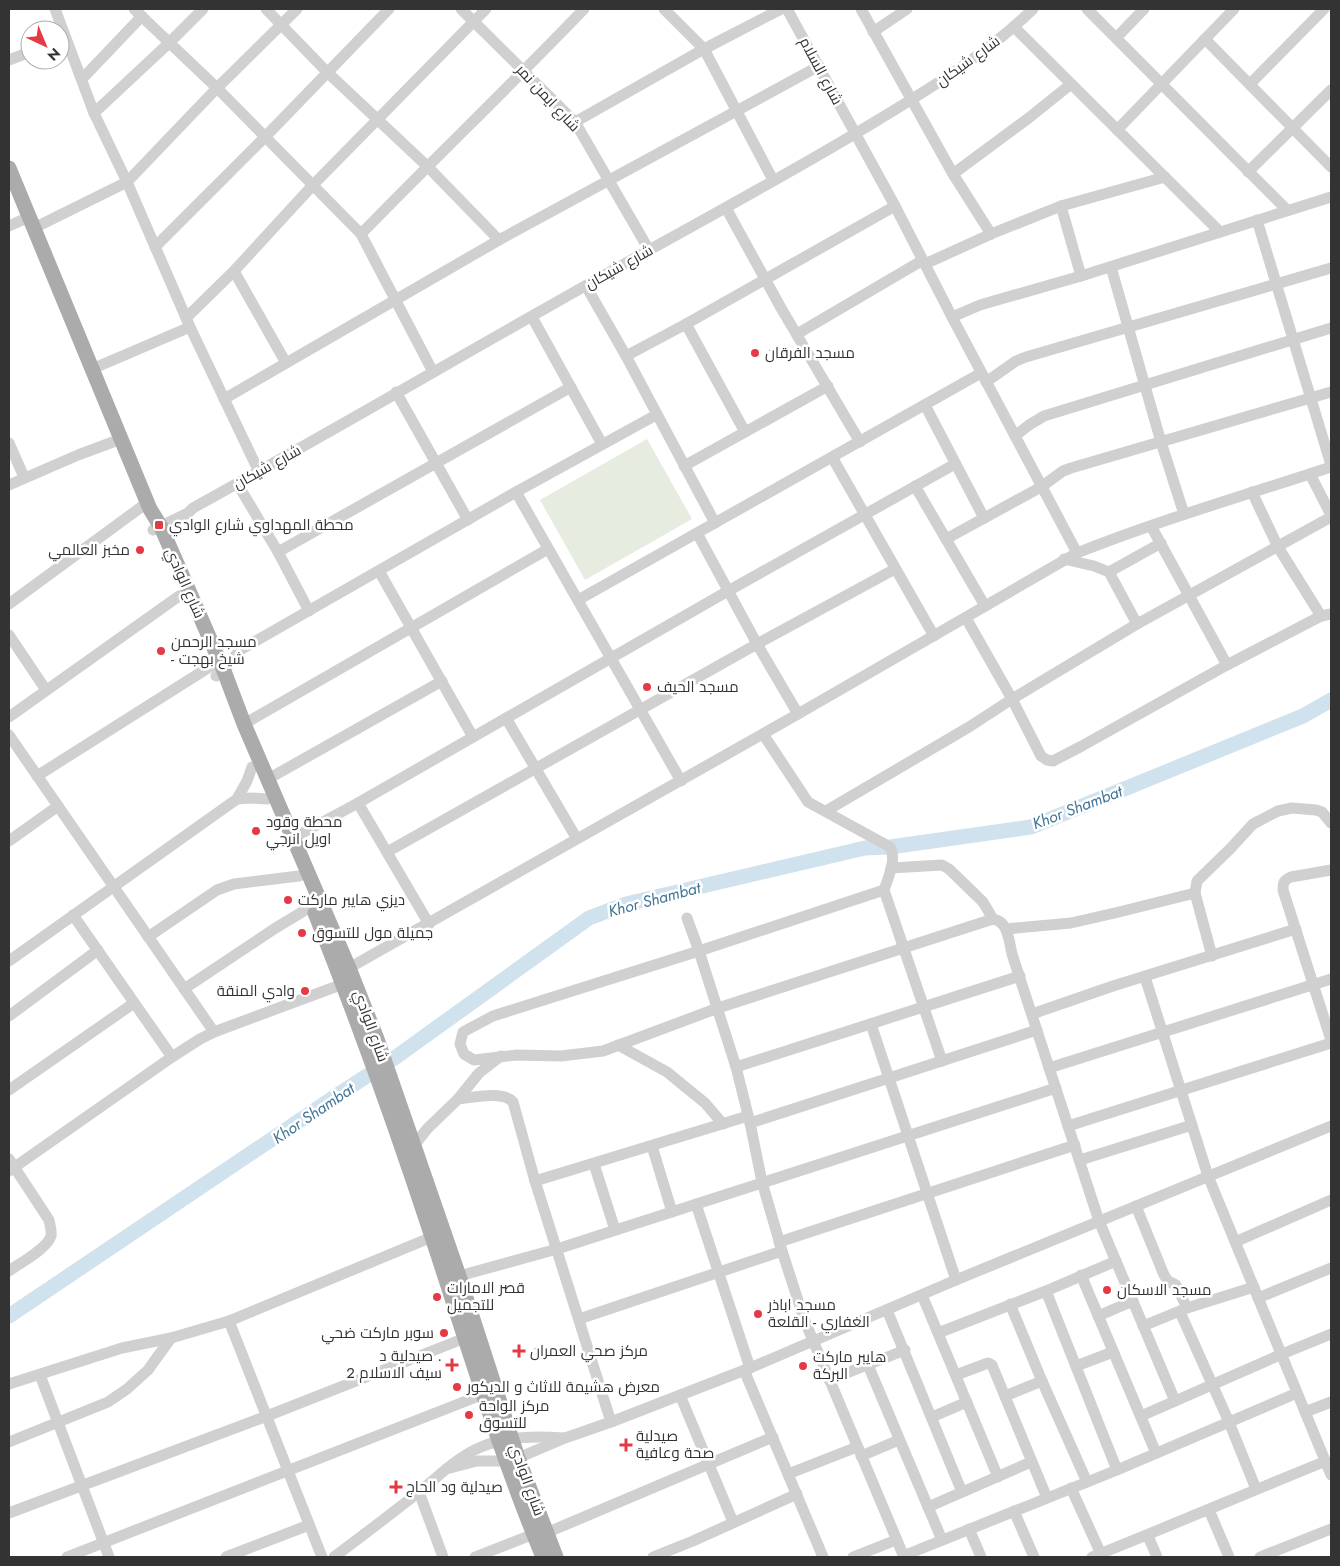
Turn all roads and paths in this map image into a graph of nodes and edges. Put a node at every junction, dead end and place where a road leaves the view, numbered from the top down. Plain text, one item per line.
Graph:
1 (203, 9) edge
2 (266, 9) edge
3 (296, 9) edge
4 (389, 9) edge
5 (462, 9) edge
6 (486, 9) edge
7 (584, 9) edge
8 (782, 9) edge
9 (787, 9) edge
10 (861, 9) edge
11 (907, 9) edge
12 (1087, 9) edge
13 (1144, 9) edge
14 (1234, 9) edge
15 (1324, 9) edge
16 (1031, 10) edge
17 (672, 11) edge
18 (138, 12) edge
19 (474, 21) junction
20 (282, 24) junction
21 (1014, 27) junction
22 (874, 32) junction
23 (1116, 38) junction
24 (1204, 39) junction
25 (169, 43) junction
26 (704, 49) junction
27 (70, 53) edge
28 (819, 66) junction
29 (524, 71) junction
30 (327, 72) junction
31 (82, 79) junction
32 (1071, 84) junction
33 (1162, 84) junction
34 (1250, 84) junction
35 (217, 88) junction
36 (1331, 90) edge
37 (911, 100) junction
38 (736, 110) junction
39 (94, 113) junction
40 (377, 120) junction
41 (575, 122) junction
42 (1293, 128) junction
43 (1117, 130) junction
44 (854, 134) junction
45 (265, 137) junction
46 (427, 166) junction
47 (1331, 167) edge
48 (9, 168) edge
49 (1248, 172) junction
50 (953, 174) junction
51 (1165, 178) junction
52 (608, 180) junction
53 (773, 180) junction
54 (127, 182) junction
55 (313, 185) junction
56 (1331, 196) edge
57 (895, 206) junction
58 (1061, 206) junction
59 (726, 208) junction
60 (1287, 210) junction
61 (1257, 220) junction
62 (31, 223) junction
63 (9, 226) edge
64 (1220, 232) junction
65 (361, 234) junction
66 (991, 234) junction
67 (499, 240) junction
68 (155, 247) junction
69 (649, 250) junction
70 (924, 262) junction
71 (1111, 267) junction
72 (1331, 268) edge
73 (234, 271) junction
74 (1081, 276) junction
75 (766, 279) junction
76 (1276, 284) junction
77 (586, 286) junction
78 (395, 299) junction
79 (532, 316) junction
80 (952, 317) junction
81 (188, 323) junction
82 (686, 324) junction
83 (1128, 328) junction
84 (1331, 328) edge
85 (797, 334) junction
86 (1293, 339) junction
87 (626, 356) junction
88 (286, 363) junction
89 (92, 369) junction
90 (433, 372) junction
91 (984, 377) junction
92 (1144, 384) junction
93 (828, 386) junction
94 (571, 387) junction
95 (396, 392) junction
96 (1331, 392) edge
97 (1310, 398) junction
98 (224, 399) junction
99 (925, 405) junction
100 (656, 415) junction
101 (745, 432) junction
102 (1015, 436) junction
103 (121, 439) junction
104 (860, 442) junction
105 (1161, 442) junction
106 (9, 443) edge
107 (602, 444) junction
108 (832, 457) junction
109 (436, 463) junction
110 (955, 464) junction
111 (684, 466) junction
112 (1331, 466) edge
113 (259, 472) junction
114 (1310, 474) junction
115 (24, 477) junction
116 (237, 483) junction
117 (9, 485) edge
118 (915, 486) junction
119 (1041, 487) junction
120 (516, 492) junction
121 (1252, 492) junction
122 (1184, 514) junction
123 (864, 515) junction
124 (1331, 516) edge
125 (984, 518) junction
126 (153, 519) junction
127 (468, 520) junction
128 (715, 522) junction
129 (1151, 526) junction
130 (697, 533) junction
131 (946, 539) junction
132 (1161, 543) junction
133 (1278, 547) junction
134 (548, 549) junction
135 (278, 552) junction
136 (1077, 553) junction
137 (1064, 560) junction
138 (895, 569) junction
139 (379, 571) junction
140 (1109, 572) junction
141 (728, 591) junction
142 (179, 596) junction
143 (1189, 596) junction
144 (578, 600) junction
145 (9, 604) edge
146 (985, 606) junction
147 (309, 611) junction
148 (1326, 615) edge
149 (966, 618) junction
150 (1137, 624) junction
151 (411, 628) junction
152 (9, 635) edge
153 (934, 636) junction
154 (757, 644) junction
155 (610, 658) junction
156 (1227, 665) junction
157 (217, 671) junction
158 (442, 681) junction
159 (46, 690) junction
160 (1012, 699) junction
161 (640, 711) junction
162 (798, 714) junction
163 (9, 717) edge
164 (506, 718) junction
165 (244, 724) junction
166 (763, 734) junction
167 (9, 735) edge
168 (474, 737) junction
169 (252, 767) junction
170 (536, 769) junction
171 (38, 776) junction
172 (268, 779) junction
173 (680, 781) junction
174 (237, 798) junction
175 (267, 799) junction
176 (358, 803) junction
177 (58, 806) junction
178 (826, 811) junction
179 (1331, 823) edge
180 (293, 838) junction
181 (577, 839) junction
182 (9, 841) edge
183 (387, 852) junction
184 (891, 868) junction
185 (1331, 870) edge
186 (299, 876) junction
187 (113, 886) junction
188 (884, 890) junction
189 (1195, 893) junction
190 (312, 906) junction
191 (73, 915) junction
192 (687, 918) dead end
193 (993, 919) junction
194 (428, 924) junction
195 (1006, 929) junction
196 (1296, 929) junction
197 (148, 937) junction
198 (904, 949) junction
199 (98, 950) junction
200 (699, 951) junction
201 (1212, 956) junction
202 (9, 961) edge
203 (349, 968) junction
204 (1020, 976) junction
205 (1145, 977) junction
206 (1331, 979) edge
207 (343, 984) junction
208 (1314, 985) junction
209 (184, 989) junction
210 (134, 1003) junction
211 (924, 1007) junction
212 (718, 1008) junction
213 (1032, 1014) junction
214 (9, 1016) edge
215 (871, 1024) junction
216 (1037, 1030) junction
217 (214, 1032) junction
218 (1162, 1032) junction
219 (1331, 1041) edge
220 (371, 1042) junction
221 (618, 1045) junction
222 (501, 1056) junction
223 (172, 1057) junction
224 (942, 1061) junction
225 (736, 1066) junction
226 (1050, 1068) junction
227 (889, 1078) junction
228 (386, 1086) junction
229 (1056, 1088) junction
230 (9, 1090) edge
231 (1181, 1090) junction
232 (458, 1099) junction
233 (749, 1119) junction
234 (723, 1124) junction
235 (1192, 1125) junction
236 (1068, 1126) junction
237 (1331, 1126) edge
238 (908, 1136) junction
239 (1075, 1145) junction
240 (652, 1146) junction
241 (413, 1147) junction
242 (1080, 1160) junction
243 (594, 1164) junction
244 (11, 1166) edge
245 (1208, 1176) junction
246 (535, 1181) junction
247 (762, 1182) junction
248 (927, 1193) junction
249 (1331, 1200) edge
250 (696, 1204) junction
251 (1136, 1206) junction
252 (672, 1212) junction
253 (1099, 1221) junction
254 (615, 1230) junction
255 (432, 1237) junction
256 (1235, 1242) junction
257 (780, 1246) junction
258 (556, 1249) junction
259 (1116, 1261) junction
260 (1331, 1268) edge
261 (9, 1271) edge
262 (718, 1273) junction
263 (1081, 1275) junction
264 (458, 1276) junction
265 (956, 1280) junction
266 (1046, 1290) junction
267 (1256, 1292) junction
268 (922, 1295) junction
269 (1133, 1301) junction
270 (1010, 1304) junction
271 (887, 1310) junction
272 (1183, 1310) junction
273 (1098, 1316) junction
274 (579, 1319) junction
275 (229, 1321) junction
276 (1143, 1326) junction
277 (938, 1333) junction
278 (1331, 1334) edge
279 (172, 1338) junction
280 (465, 1338) junction
281 (813, 1342) junction
282 (905, 1350) junction
283 (1113, 1352) junction
284 (1282, 1354) junction
285 (868, 1364) junction
286 (1076, 1366) junction
287 (747, 1369) junction
288 (40, 1375) junction
289 (956, 1375) junction
290 (829, 1380) junction
291 (1042, 1381) junction
292 (9, 1384) edge
293 (1212, 1385) junction
294 (1297, 1393) junction
295 (484, 1394) junction
296 (680, 1395) junction
297 (1005, 1396) junction
298 (1175, 1401) junction
299 (967, 1402) junction
300 (1331, 1402) edge
301 (1305, 1412) junction
302 (267, 1416) junction
303 (1141, 1416) junction
304 (932, 1417) junction
305 (611, 1422) junction
306 (1229, 1422) junction
307 (58, 1423) junction
308 (773, 1437) junction
309 (565, 1438) junction
310 (506, 1440) junction
311 (899, 1440) junction
312 (9, 1442) edge
313 (859, 1451) junction
314 (1156, 1453) junction
315 (512, 1459) junction
316 (1031, 1462) junction
317 (709, 1464) junction
318 (446, 1469) junction
319 (1329, 1469) edge
320 (288, 1470) junction
321 (1117, 1470) junction
322 (788, 1474) junction
323 (998, 1477) junction
324 (1087, 1482) junction
325 (82, 1486) junction
326 (1071, 1488) junction
327 (1256, 1489) junction
328 (419, 1492) junction
329 (962, 1492) junction
330 (797, 1494) junction
331 (1047, 1498) junction
332 (928, 1507) junction
333 (1209, 1510) junction
334 (1014, 1511) junction
335 (9, 1513) edge
336 (733, 1522) junction
337 (309, 1525) junction
338 (969, 1529) junction
339 (1331, 1529) edge
340 (540, 1534) junction
341 (1148, 1536) junction
342 (896, 1540) junction
343 (942, 1540) junction
344 (104, 1544) junction
345 (1276, 1554) edge
346 (1096, 1555) edge
347 (67, 1557) edge
348 (109, 1557) edge
349 (226, 1557) edge
350 (322, 1557) edge
351 (334, 1557) edge
352 (443, 1557) edge
353 (475, 1557) edge
354 (543, 1557) edge
355 (556, 1557) edge
356 (653, 1557) edge
357 (823, 1557) edge
358 (853, 1557) edge
359 (904, 1557) edge
360 (981, 1557) edge
361 (1034, 1557) edge
362 (1158, 1557) edge
363 (1229, 1557) edge
364 (1260, 1557) edge

1 - 25 street
2 - 20 street
3 - 20 street
4 - 30 street
5 - 19 street, شارع ايمن نمر
6 - 19 street
7 - 29 street
8 - 26 street
9 - 28 street, شارع السلام
10 - 22 street
11 - 22 street
12 - 23 street
13 - 23 street
14 - 24 street
15 - 34 street
16 - 21 street, شارع شيكان
17 - 26 street
18 - 25 street
18 - 31 street
19 - 29 street, شارع ايمن نمر
19 - 40 street
20 - 30 street
20 - 35 street
21 - 32 street
21 - 37 street, شارع شيكان
22 - 37 street
23 - 33 street
24 - 33 street
24 - 34 street
25 - 35 street
25 - 39 street
26 - 38 street
26 - 41 street
27 - 31 street
28 - 38 street
28 - 44 street, شارع السلام
29 - 41 street, شارع ايمن نمر
29 - 46 street
30 - 40 street
30 - 45 street
31 - 39 street
32 - 43 street
32 - 50 street
33 - 43 street
33 - 49 street
34 - 42 street
35 - 45 street
35 - 54 street
36 - 42 street
37 - 44 street, شارع شيكان
37 - 50 street
38 - 52 street
38 - 53 street
39 - 54 street
40 - 46 street
40 - 55 street
41 - 52 street, شارع ايمن نمر
42 - 47 street
42 - 49 street
43 - 51 street
44 - 53 street, شارع شيكان
44 - 57 street, شارع السلام
45 - 55 street
45 - 68 street
46 - 65 street
46 - 67 street
48 - 62 main road, شارع الوادي
49 - 60 street
50 - 66 street
51 - 58 street
51 - 64 street
52 - 67 street
52 - 69 street, شارع ايمن نمر
53 - 59 street, شارع شيكان
54 - 62 street
54 - 68 street
55 - 65 street
55 - 73 street
56 - 60 street
57 - 70 street, شارع السلام
57 - 75 street
58 - 66 street
58 - 74 street
59 - 69 street, شارع شيكان
59 - 75 street
60 - 61 street
61 - 64 street
61 - 76 street
62 - 63 street
62 - 89 main road, شارع الوادي
64 - 71 street
65 - 78 street
66 - 70 street
67 - 78 street
68 - 81 street
69 - 77 street, شارع شيكان
70 - 80 street, شارع السلام
70 - 85 street
71 - 74 street
71 - 83 street
72 - 76 street
73 - 81 street
73 - 88 street
74 - 80 street
75 - 82 street
75 - 85 street
76 - 83 street
76 - 86 street
77 - 79 street, شارع شيكان
77 - 87 street
78 - 88 street
78 - 90 street
79 - 90 street, شارع شيكان
79 - 94 street
80 - 91 street, شارع السلام
81 - 89 street
81 - 98 street
82 - 87 street
82 - 101 street
83 - 91 street
83 - 92 street
84 - 86 street
85 - 93 street
86 - 92 street
86 - 97 street
87 - 100 street
88 - 98 street
89 - 103 main road, شارع الوادي
90 - 95 street, شارع شيكان
91 - 99 street
91 - 102 street, شارع السلام
92 - 102 street
92 - 105 street
93 - 101 street
93 - 104 street
94 - 107 street
94 - 109 street
95 - 109 street
95 - 113 street, شارع شيكان
96 - 97 street
97 - 105 street
97 - 112 street
98 - 113 street
99 - 104 street
99 - 110 street
100 - 107 street
100 - 111 street
101 - 111 street
102 - 119 street, شارع السلام
103 - 115 street
103 - 126 main road, شارع الوادي
104 - 108 street
105 - 119 street
105 - 122 street
106 - 115 street
107 - 120 street
108 - 123 street
108 - 128 street
109 - 127 street
109 - 135 street
110 - 118 street
110 - 125 street
111 - 128 street
112 - 114 street
113 - 116 street, شارع شيكان
114 - 121 street
114 - 124 street
115 - 117 street
116 - 126 street, شارع شيكان
116 - 135 street
118 - 123 street
118 - 131 street
119 - 125 street
119 - 136 street, شارع السلام
120 - 127 street
120 - 134 street
121 - 122 street
121 - 133 street
122 - 129 street
123 - 138 street
123 - 141 street
124 - 133 street
125 - 131 street
126 - 142 main road, شارع الوادي
126 - 145 street, شارع شيكان
126 - 157 main road, شارع الوادي
127 - 139 street
128 - 130 street
129 - 132 street
129 - 136 street
130 - 141 street
130 - 144 street
131 - 146 street
132 - 140 street
132 - 143 street
133 - 143 street
133 - 148 street
134 - 144 street
134 - 151 street
135 - 147 street
136 - 137 street
137 - 140 street
137 - 146 street
138 - 153 street
138 - 154 street
139 - 147 street
139 - 151 street
140 - 150 street
141 - 154 street
141 - 155 street
142 - 157 main road, شارع الوادي
142 - 159 street
143 - 150 street
143 - 156 street
144 - 155 street
146 - 149 street
147 - 157 street
148 - 156 street
149 - 153 street
149 - 160 street
150 - 160 street
151 - 158 street
151 - 165 street
152 - 159 street
153 - 162 street
154 - 161 street
154 - 162 street
155 - 161 street
155 - 164 street
156 - 160 street
157 - 165 main road, شارع الوادي
157 - 169 main road, شارع الوادي
157 - 171 street
158 - 168 street
158 - 172 street
159 - 163 street
160 - 178 street
161 - 170 street
161 - 173 street
162 - 166 street
164 - 168 street
164 - 170 street
165 - 172 main road, شارع الوادي
166 - 173 street
166 - 178 street
167 - 171 street
168 - 176 street
169 - 174 street
169 - 175 main road, شارع الوادي
170 - 181 street
170 - 183 street
171 - 177 street
172 - 180 main road, شارع الوادي
173 - 181 street
174 - 175 street
174 - 187 street
175 - 186 main road, شارع الوادي
176 - 180 street
176 - 183 street
177 - 182 street
177 - 187 street
178 - 184 street
179 - 189 street
180 - 203 main road, شارع الوادي
181 - 194 street
183 - 194 street
184 - 188 street
184 - 193 street
185 - 196 street
186 - 190 main road, شارع الوادي
186 - 197 street
187 - 191 street
187 - 197 street
188 - 198 street
188 - 200 street
189 - 195 street
189 - 201 street
190 - 207 main road, شارع الوادي
190 - 209 street
191 - 199 street
191 - 202 street
192 - 200 street
193 - 195 street
193 - 198 street
194 - 203 street
195 - 204 street
196 - 201 street
196 - 208 street
197 - 209 street
198 - 211 street
198 - 212 street
199 - 210 street
199 - 214 street
200 - 212 street
200 - 222 street
201 - 205 street
203 - 220 main road, شارع الوادي
204 - 211 street
204 - 213 street
205 - 213 street
205 - 218 street
206 - 208 street
207 - 217 street
207 - 220 main road, شارع الوادي
208 - 218 street
208 - 219 street
209 - 217 street
210 - 223 street
210 - 230 street
211 - 215 street
211 - 224 street
212 - 221 street
212 - 225 street
213 - 216 street
215 - 225 street
215 - 227 street
216 - 224 street
216 - 226 street
217 - 223 street
218 - 226 street
218 - 231 street
219 - 231 street
220 - 228 main road, شارع الوادي
221 - 222 street
221 - 234 street
222 - 232 street
223 - 244 street
224 - 227 street
225 - 233 street
226 - 229 street
227 - 233 street
227 - 238 street
228 - 241 main road, شارع الوادي
228 - 255 main road, شارع الوادي
229 - 236 street
229 - 238 street
231 - 235 street
231 - 236 street
232 - 241 street
232 - 246 street
233 - 234 street
233 - 247 street
234 - 240 street
235 - 242 street
235 - 245 street
236 - 239 street
237 - 245 street
238 - 247 street
238 - 248 street
239 - 242 street
239 - 248 street
240 - 243 street
240 - 252 street
241 - 264 main road, شارع الوادي
242 - 253 street
243 - 246 street
243 - 254 street
244 - 261 street
245 - 251 street
245 - 256 street
246 - 258 street
247 - 250 street
247 - 257 street
248 - 257 street
248 - 265 street
249 - 256 street
250 - 252 street
250 - 262 street
251 - 253 street
251 - 272 street
252 - 254 street
253 - 259 street
253 - 265 street
254 - 258 street
255 - 275 street
255 - 280 main road, شارع الوادي
256 - 267 street
257 - 262 street
257 - 281 street
258 - 264 street
258 - 274 street
259 - 263 street
259 - 269 street
260 - 267 street
262 - 274 street
262 - 287 street
263 - 266 street
263 - 273 street
264 - 310 main road, شارع الوادي
265 - 268 street
266 - 270 street
266 - 286 street
267 - 272 street
267 - 284 street
268 - 271 street
268 - 277 street
269 - 273 street
269 - 276 street
270 - 277 street
270 - 291 street
271 - 281 street
271 - 282 street
272 - 276 street
272 - 293 street
273 - 283 street
274 - 305 street
275 - 279 street
275 - 302 street
276 - 298 street
277 - 289 street
278 - 284 street
279 - 288 street
279 - 307 street
280 - 295 main road, شارع الوادي
280 - 302 street
281 - 287 street
281 - 290 street
282 - 285 street
282 - 304 street
283 - 286 street
283 - 303 street
284 - 293 street
284 - 294 street
285 - 290 street
285 - 311 street
286 - 321 street
287 - 296 street
287 - 308 street
288 - 292 street
288 - 307 street
289 - 297 street
289 - 299 street
290 - 313 street
291 - 297 street
291 - 324 street
293 - 298 street
293 - 306 street
294 - 301 street
294 - 306 street
295 - 310 main road, شارع الوادي
295 - 320 street
296 - 305 street
296 - 317 street
297 - 316 street
298 - 303 street
299 - 304 street
299 - 323 street
300 - 301 street
301 - 319 street
302 - 320 street
302 - 325 street
303 - 314 street
304 - 329 street
305 - 309 street
306 - 314 street
306 - 327 street
307 - 312 street
307 - 325 street
308 - 317 street
308 - 322 street
309 - 310 street
309 - 315 street
310 - 315 main road, شارع الوادي
310 - 318 street
311 - 313 street
311 - 332 street
313 - 322 street
313 - 342 street
314 - 321 street
315 - 318 street
315 - 340 main road, شارع الوادي
316 - 323 street
316 - 331 street
317 - 336 street
317 - 340 street
318 - 328 street
319 - 327 street
320 - 337 street
320 - 344 street
321 - 324 street
322 - 330 street
323 - 329 street
324 - 326 street
325 - 335 street
325 - 344 street
326 - 331 street
326 - 346 street
327 - 333 street
328 - 351 street
328 - 352 street
329 - 332 street
330 - 336 street
330 - 357 street
331 - 334 street
332 - 343 street
333 - 341 street
333 - 363 street
334 - 338 street
334 - 361 street
336 - 356 street
337 - 349 street
337 - 350 street
338 - 343 street
338 - 360 street
339 - 345 street
340 - 353 street
340 - 354 main road, شارع الوادي
340 - 355 main road, شارع الوادي
341 - 346 street
341 - 362 street
342 - 358 street
342 - 359 street
343 - 359 street
344 - 347 street
344 - 348 street
345 - 364 street

